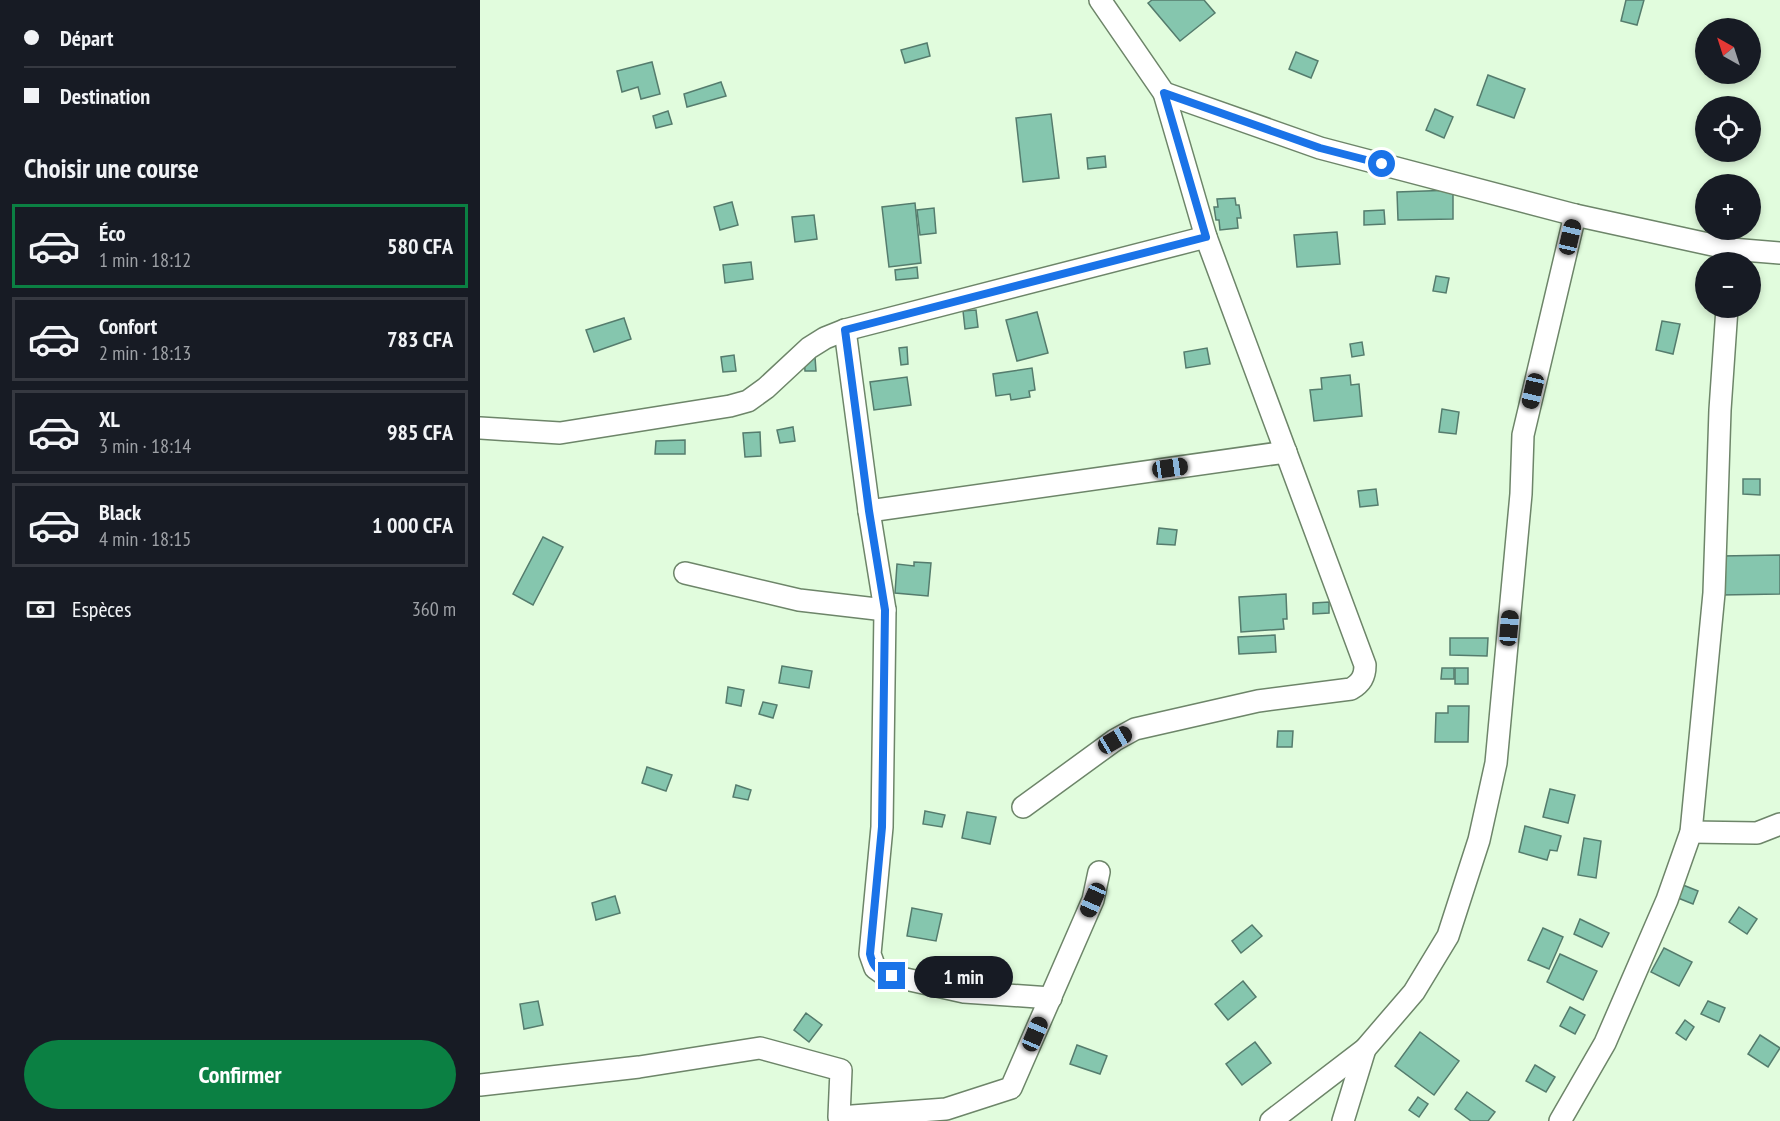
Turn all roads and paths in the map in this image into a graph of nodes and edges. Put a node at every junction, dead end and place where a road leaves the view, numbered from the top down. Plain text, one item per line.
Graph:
1 (1100, 0) edge
2 (1164, 93) junction
3 (1575, 215) junction
4 (1206, 237) junction
5 (1716, 252) edge
6 (1780, 253) edge
7 (1761, 254) edge
8 (1726, 318) edge
9 (845, 330) junction
10 (480, 428) edge
11 (1286, 452) junction
12 (869, 511) junction
13 (685, 573) dead end
14 (885, 610) junction
15 (1023, 807) dead end
16 (1780, 824) edge
17 (1691, 832) junction
18 (1099, 872) dead end
19 (1051, 998) junction
20 (1365, 1049) junction
21 (480, 1085) edge
22 (1271, 1121) edge
23 (1343, 1121) edge
24 (1560, 1121) edge

1 - 2 street
2 - 3 street
2 - 4 street
3 - 5 street
3 - 20 street
4 - 9 street
4 - 11 street
6 - 7 street
8 - 17 street
9 - 10 street
9 - 12 street
11 - 12 street
11 - 15 street
12 - 14 street
13 - 14 street
14 - 19 street
16 - 17 street
17 - 24 street
18 - 19 street
19 - 21 street
20 - 22 street
20 - 23 street

